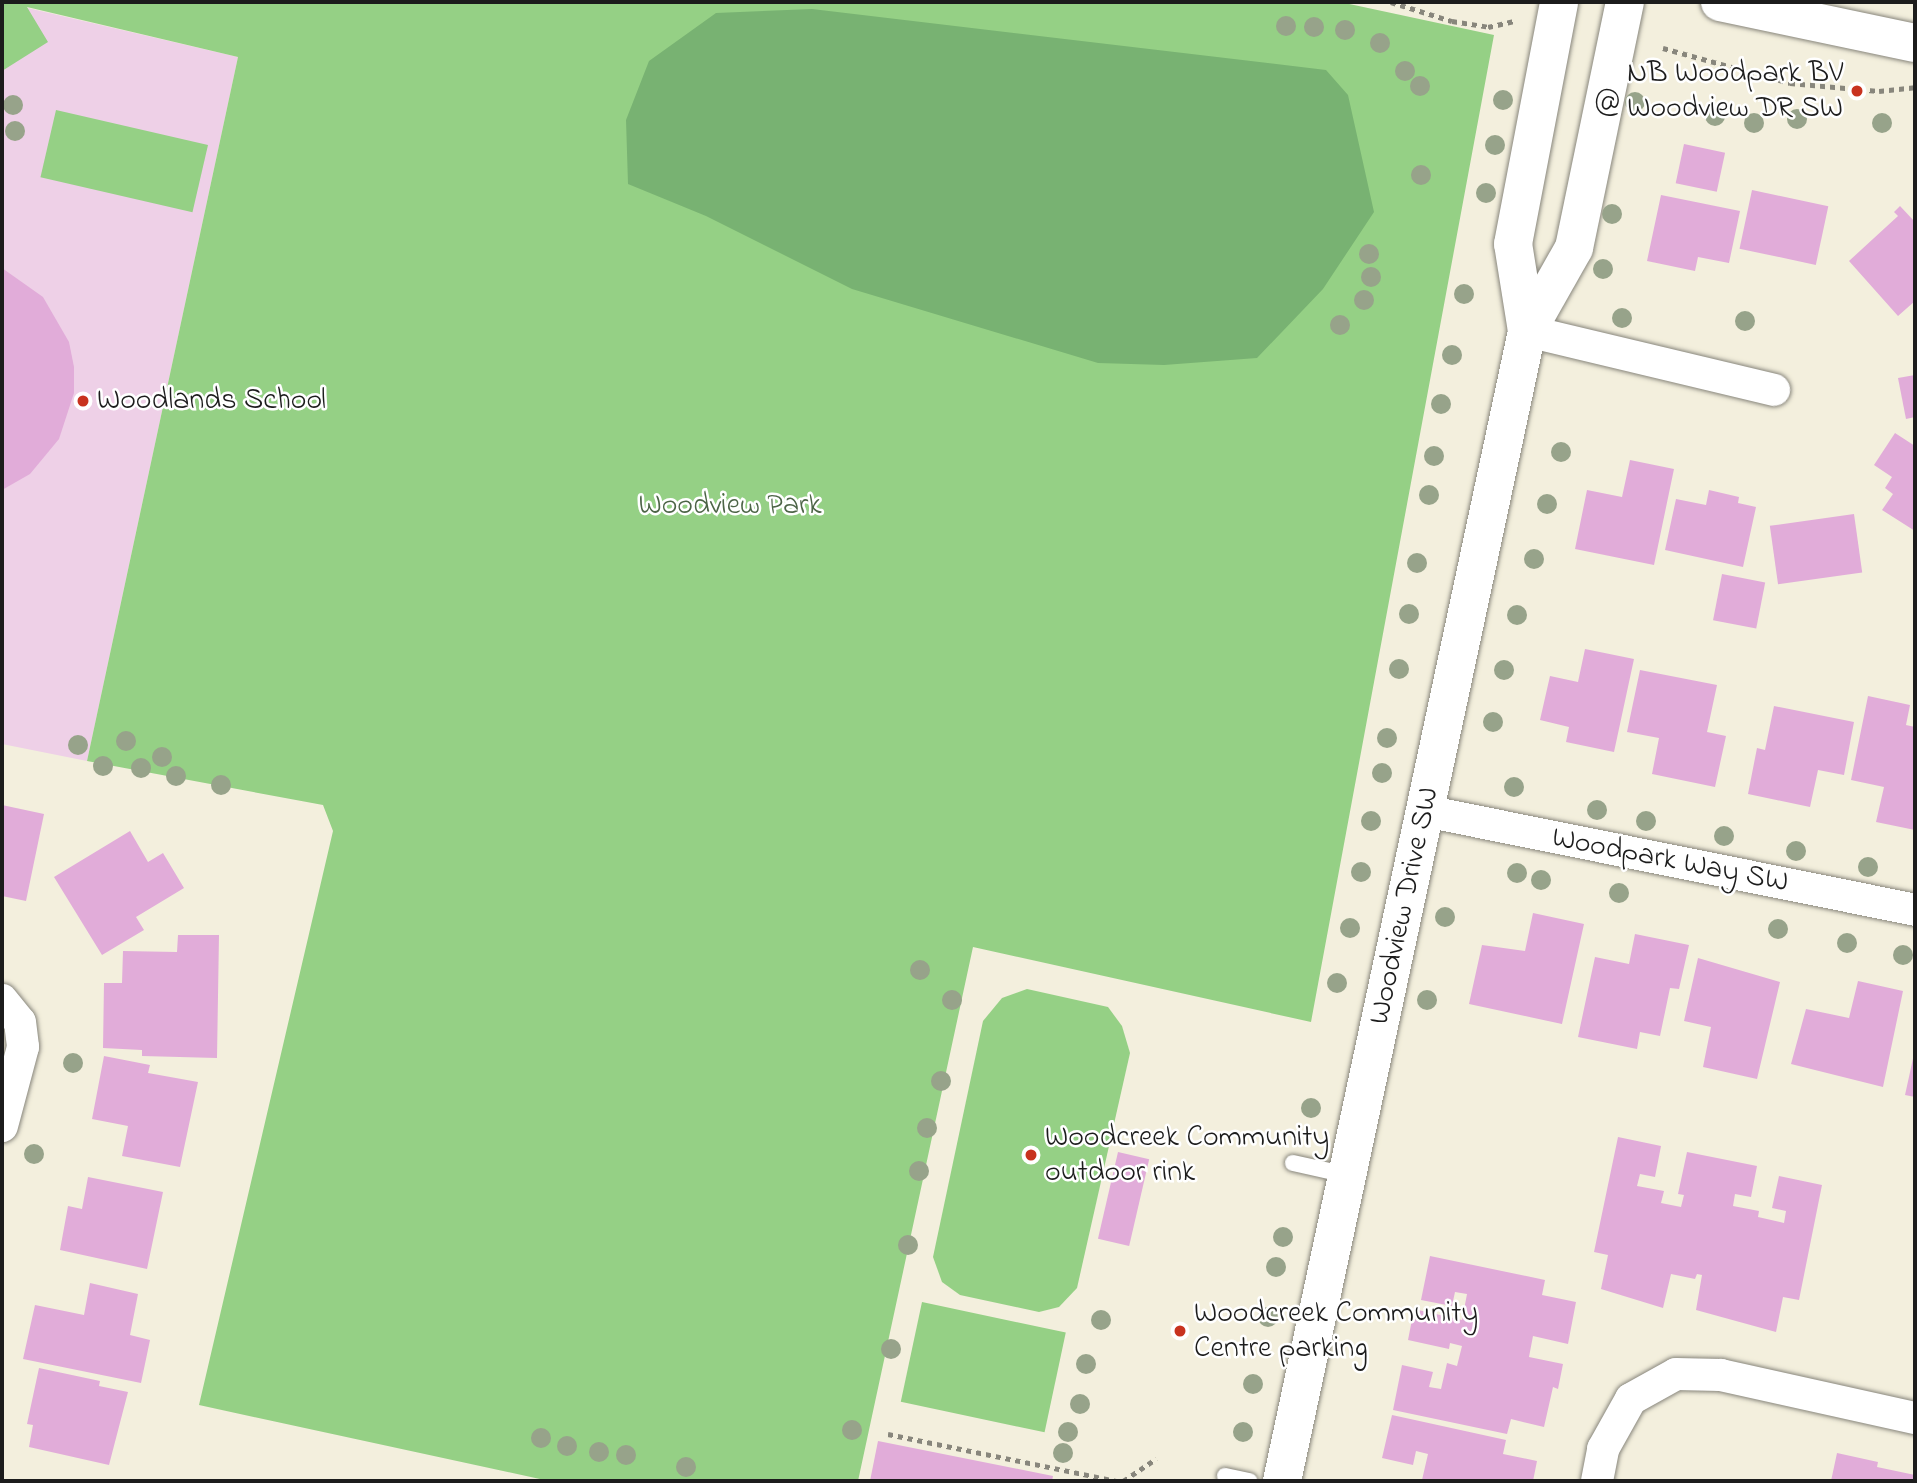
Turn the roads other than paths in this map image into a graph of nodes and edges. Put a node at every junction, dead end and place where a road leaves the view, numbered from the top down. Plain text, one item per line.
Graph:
1 (1559, 2) edge
2 (1625, 2) edge
3 (1720, 2) edge
4 (1915, 43) edge
5 (1527, 331) junction
6 (1774, 390) dead end
7 (1425, 811) junction
8 (1915, 910) edge
9 (2, 1000) edge
10 (2, 1126) edge
11 (1293, 1163) dead end
12 (1348, 1175) junction
13 (1915, 1418) edge
14 (1225, 1476) dead end
15 (1249, 1481) edge
16 (1282, 1481) edge
17 (1597, 1481) edge

1 - 5 street, Woodview Drive SW
2 - 5 street, Woodview Drive SW
3 - 4 street
5 - 6 street
5 - 7 street, Woodview Drive SW
7 - 8 street, Woodpark Way SW
7 - 12 street, Woodview Drive SW
9 - 10 street
11 - 12 lane
12 - 16 street, Woodview Drive SW
13 - 17 street
14 - 15 lane

